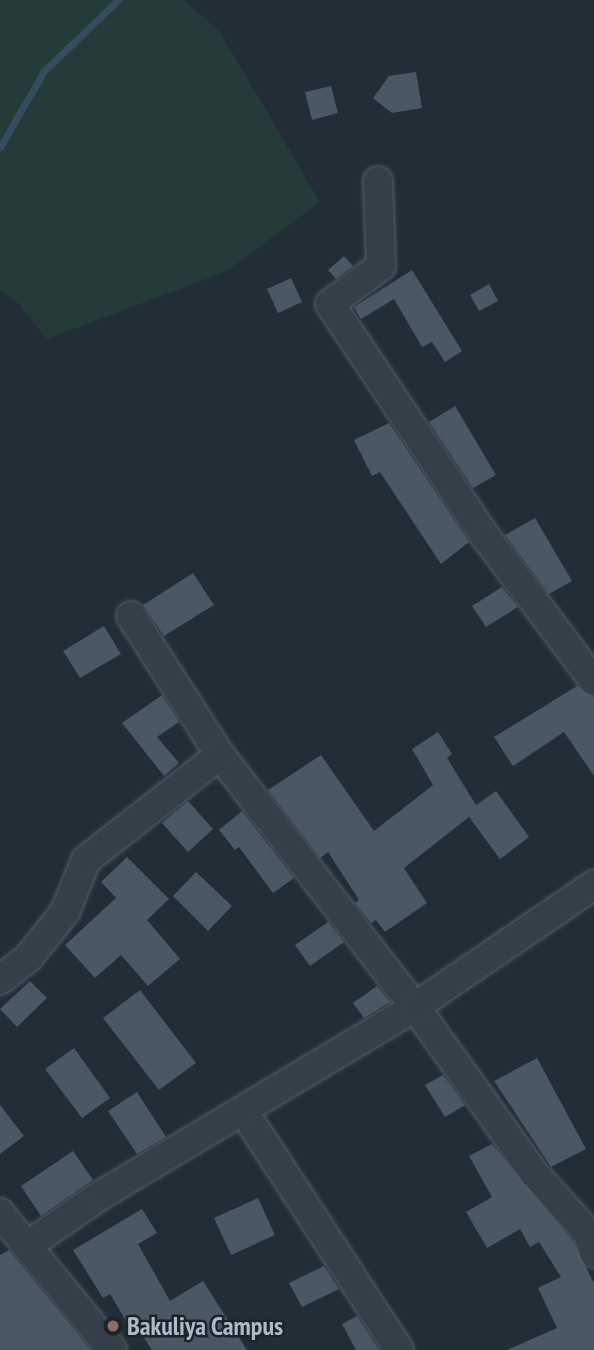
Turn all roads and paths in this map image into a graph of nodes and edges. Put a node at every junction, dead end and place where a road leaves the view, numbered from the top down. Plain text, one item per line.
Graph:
1 (378, 181) dead end
2 (131, 616) dead end
3 (594, 681) edge
4 (220, 755) junction
5 (594, 885) edge
6 (0, 980) edge
7 (415, 1007) junction
8 (244, 1112) junction
9 (0, 1213) edge
10 (27, 1246) junction
11 (594, 1253) edge
12 (112, 1350) edge
13 (399, 1350) edge

1 - 3 street
2 - 4 street
4 - 6 street
4 - 7 street
5 - 7 street
7 - 8 street
7 - 11 street
8 - 10 street
8 - 13 street
9 - 10 street
10 - 12 street

